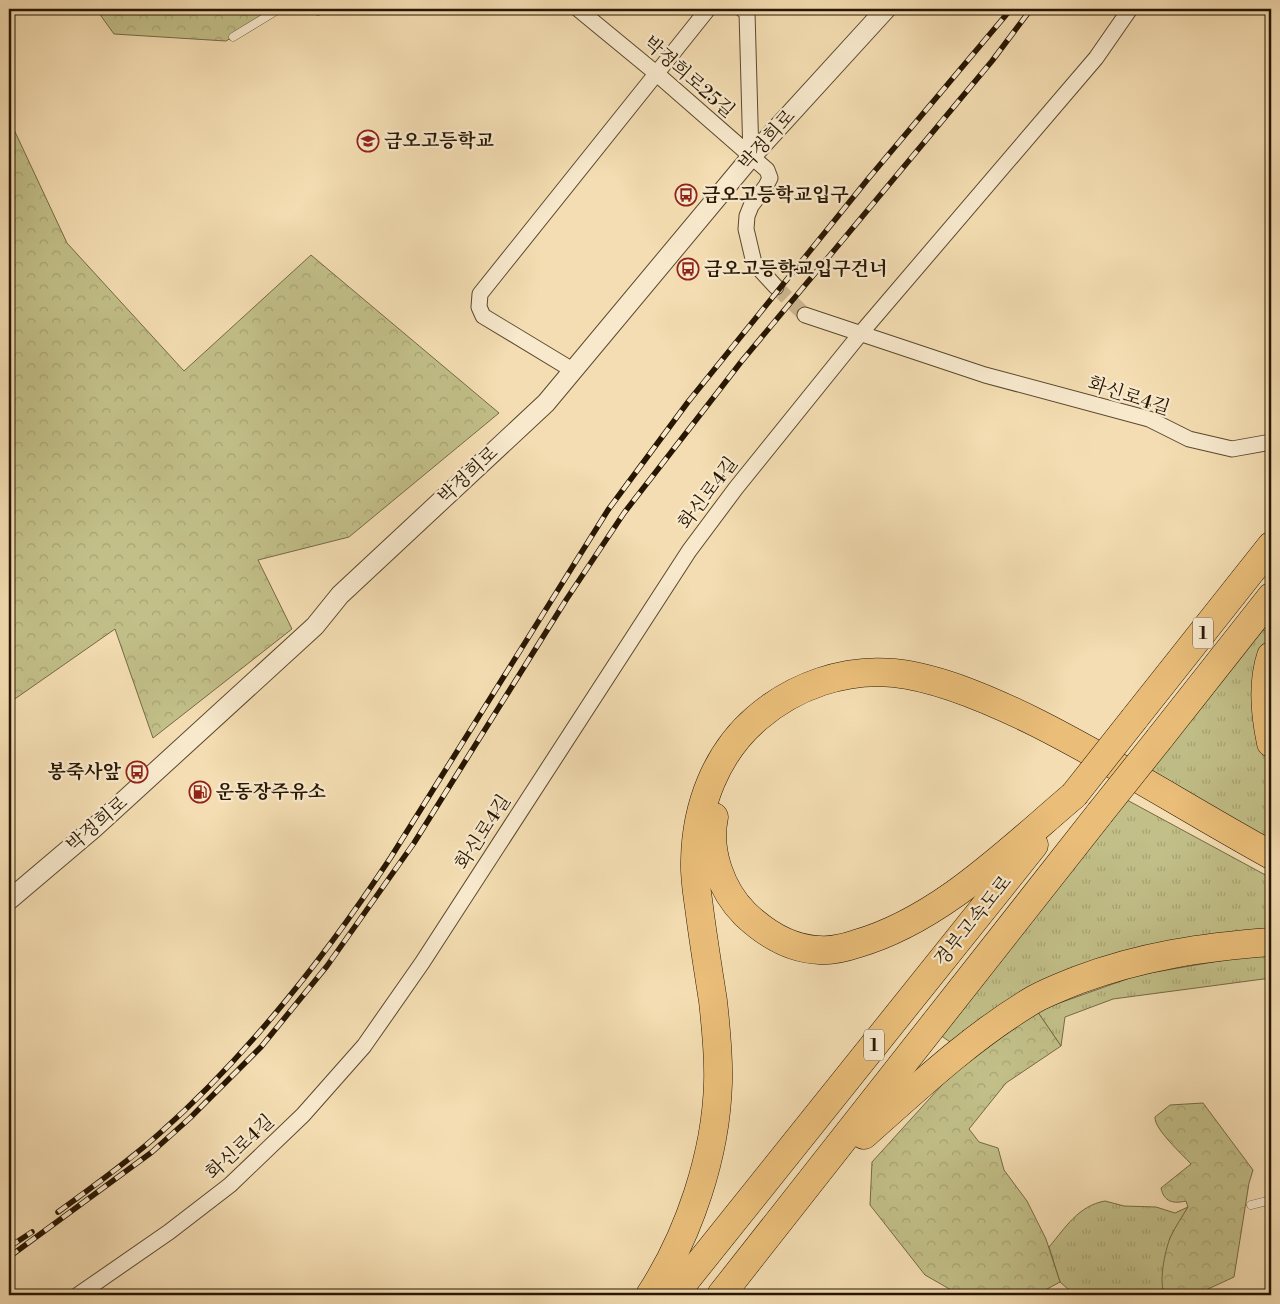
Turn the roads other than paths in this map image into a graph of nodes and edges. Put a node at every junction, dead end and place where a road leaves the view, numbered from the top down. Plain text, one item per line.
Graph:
1 (279, 9) edge
2 (578, 9) edge
3 (708, 9) edge
4 (1130, 9) edge
5 (746, 10) edge
6 (883, 10) edge
7 (234, 37) dead end
8 (657, 74) junction
9 (751, 157) junction
10 (776, 287) tunnel mouth
11 (805, 315) tunnel mouth
12 (861, 333) junction
13 (574, 371) junction
14 (1271, 442) edge
15 (1271, 546) edge
16 (1271, 597) edge
17 (1271, 656) edge
18 (1271, 742) edge
19 (1074, 795) junction
20 (1271, 855) edge
21 (1271, 869) edge
22 (9, 900) edge
23 (1271, 942) edge
24 (806, 1188) junction
25 (1271, 1200) edge
26 (1251, 1205) dead end
27 (78, 1295) edge
28 (650, 1295) edge
29 (674, 1295) edge
30 (721, 1295) edge

1 - 7 lane
2 - 8 street, 박정희로25길
3 - 8 street
4 - 12 street, 화신로4길
5 - 9 street
6 - 9 street, 박정희로
8 - 9 street, 박정희로25길
8 - 13 street
9 - 10 street, 박정희로25길
9 - 13 street, 박정희로
11 - 12 street, 화신로4길
12 - 14 street, 화신로4길
12 - 27 street, 화신로4길
13 - 22 street, 박정희로
15 - 19 highway, 경부고속도로 / 1, bridge
16 - 24 highway, 경부고속도로 / 1, bridge
17 - 18 highway
19 - 21 highway
19 - 29 highway, 경부고속도로 / 1
20 - 28 highway
23 - 24 highway
24 - 30 highway, 경부고속도로 / 1
25 - 26 lane

